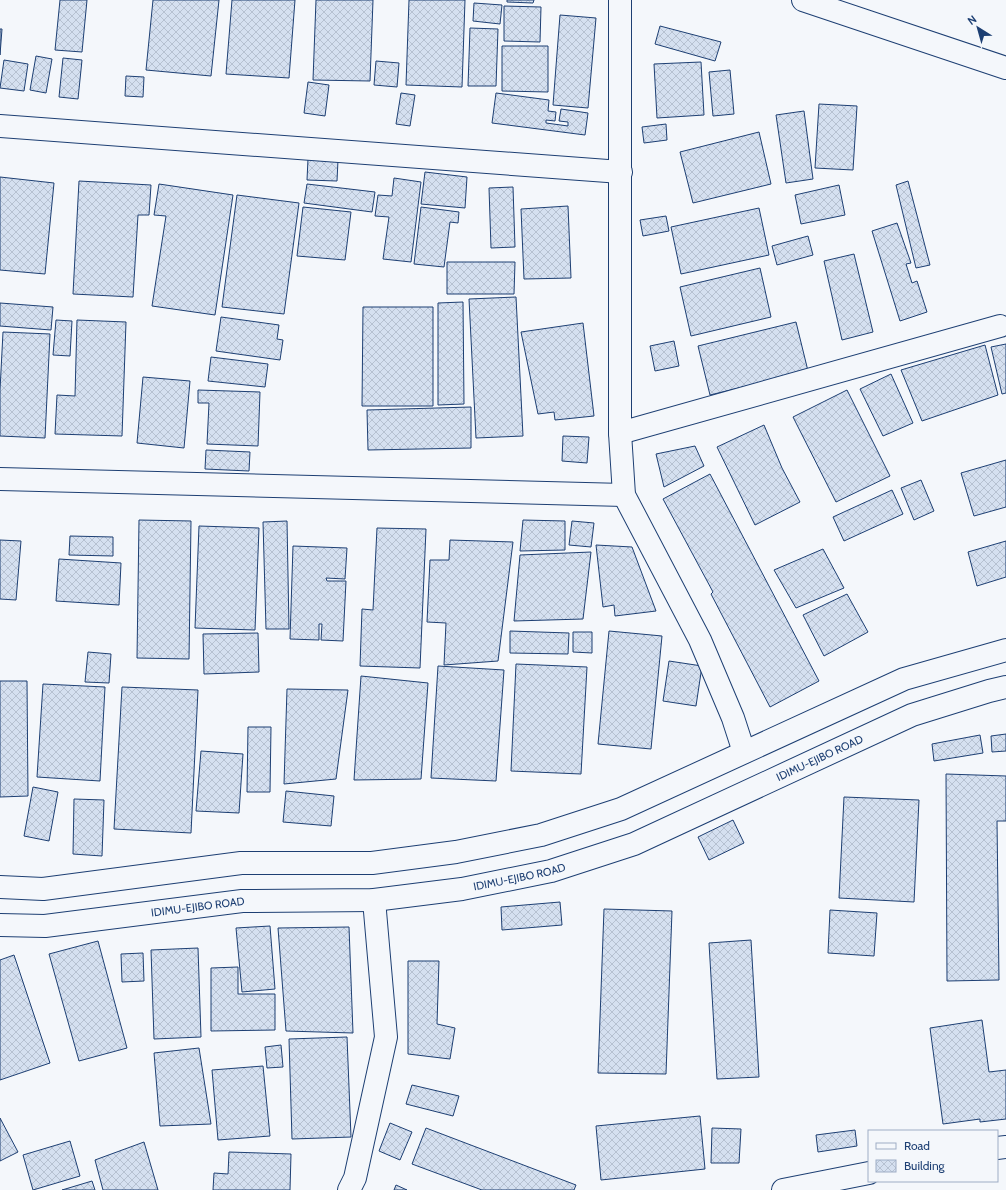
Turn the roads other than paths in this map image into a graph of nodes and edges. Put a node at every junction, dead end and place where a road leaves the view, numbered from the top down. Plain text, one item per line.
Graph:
1 (620, 0) edge
2 (803, 0) edge
3 (1006, 68) edge
4 (0, 126) edge
5 (621, 172) junction
6 (1000, 326) dead end
7 (620, 433) junction
8 (0, 479) edge
9 (624, 495) junction
10 (1006, 650) edge
11 (1006, 687) edge
12 (744, 752) junction
13 (0, 887) edge
14 (374, 900) junction
15 (0, 924) edge
16 (868, 1173) edge
17 (349, 1190) edge
18 (783, 1190) edge

1 - 5 street
2 - 3 street
4 - 5 street
5 - 7 street
6 - 7 street
7 - 9 street
8 - 9 street
9 - 12 street
10 - 12 street
11 - 14 street, IDIMU-EJIBO ROAD
12 - 13 street
14 - 15 street, IDIMU-EJIBO ROAD
14 - 17 street
16 - 18 street

